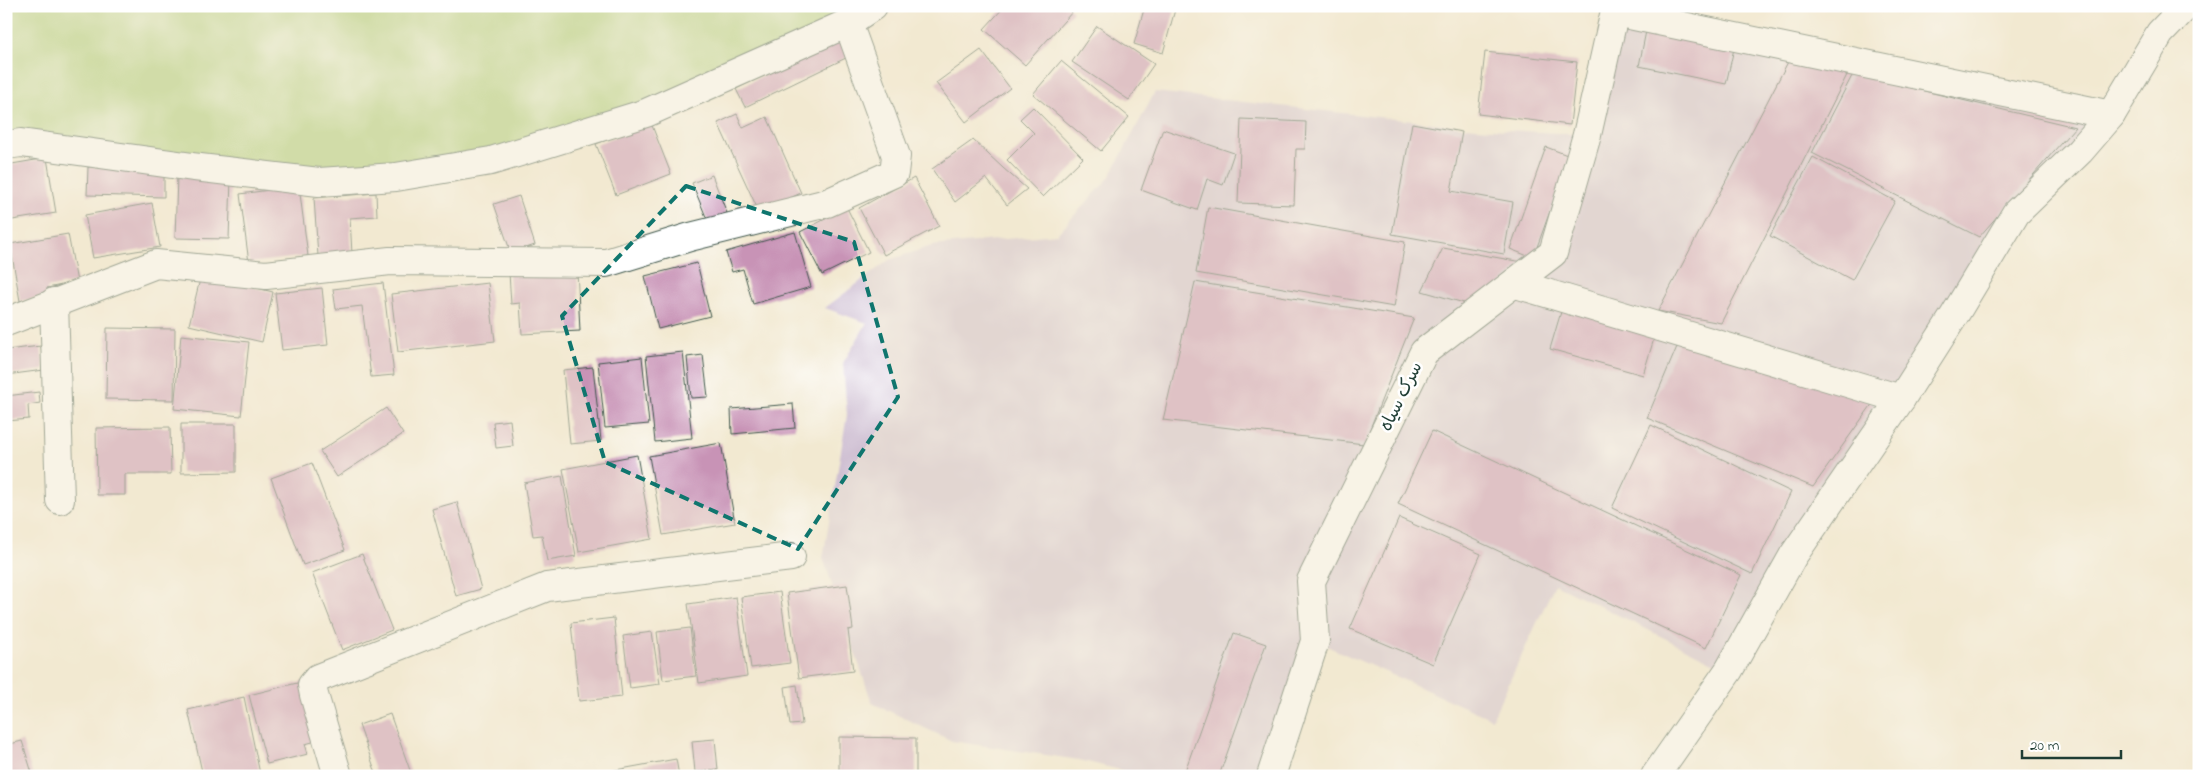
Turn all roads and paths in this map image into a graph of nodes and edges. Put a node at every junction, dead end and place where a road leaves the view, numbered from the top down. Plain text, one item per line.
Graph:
1 (873, 6) edge
2 (2186, 6) edge
3 (1615, 9) edge
4 (848, 23) junction
5 (2111, 115) junction
6 (6, 145) edge
7 (1516, 284) junction
8 (54, 302) junction
9 (6, 322) edge
10 (1901, 399) junction
11 (60, 500) dead end
12 (791, 557) dead end
13 (338, 776) edge
14 (1271, 776) edge
15 (1655, 776) edge

1 - 4 street
2 - 5 street
3 - 5 street
3 - 7 street, سرک سیاه
4 - 6 street
4 - 8 street
5 - 10 street
7 - 10 street
7 - 14 street, سرک سیاه
8 - 9 street
8 - 11 street
10 - 15 street
12 - 13 street

